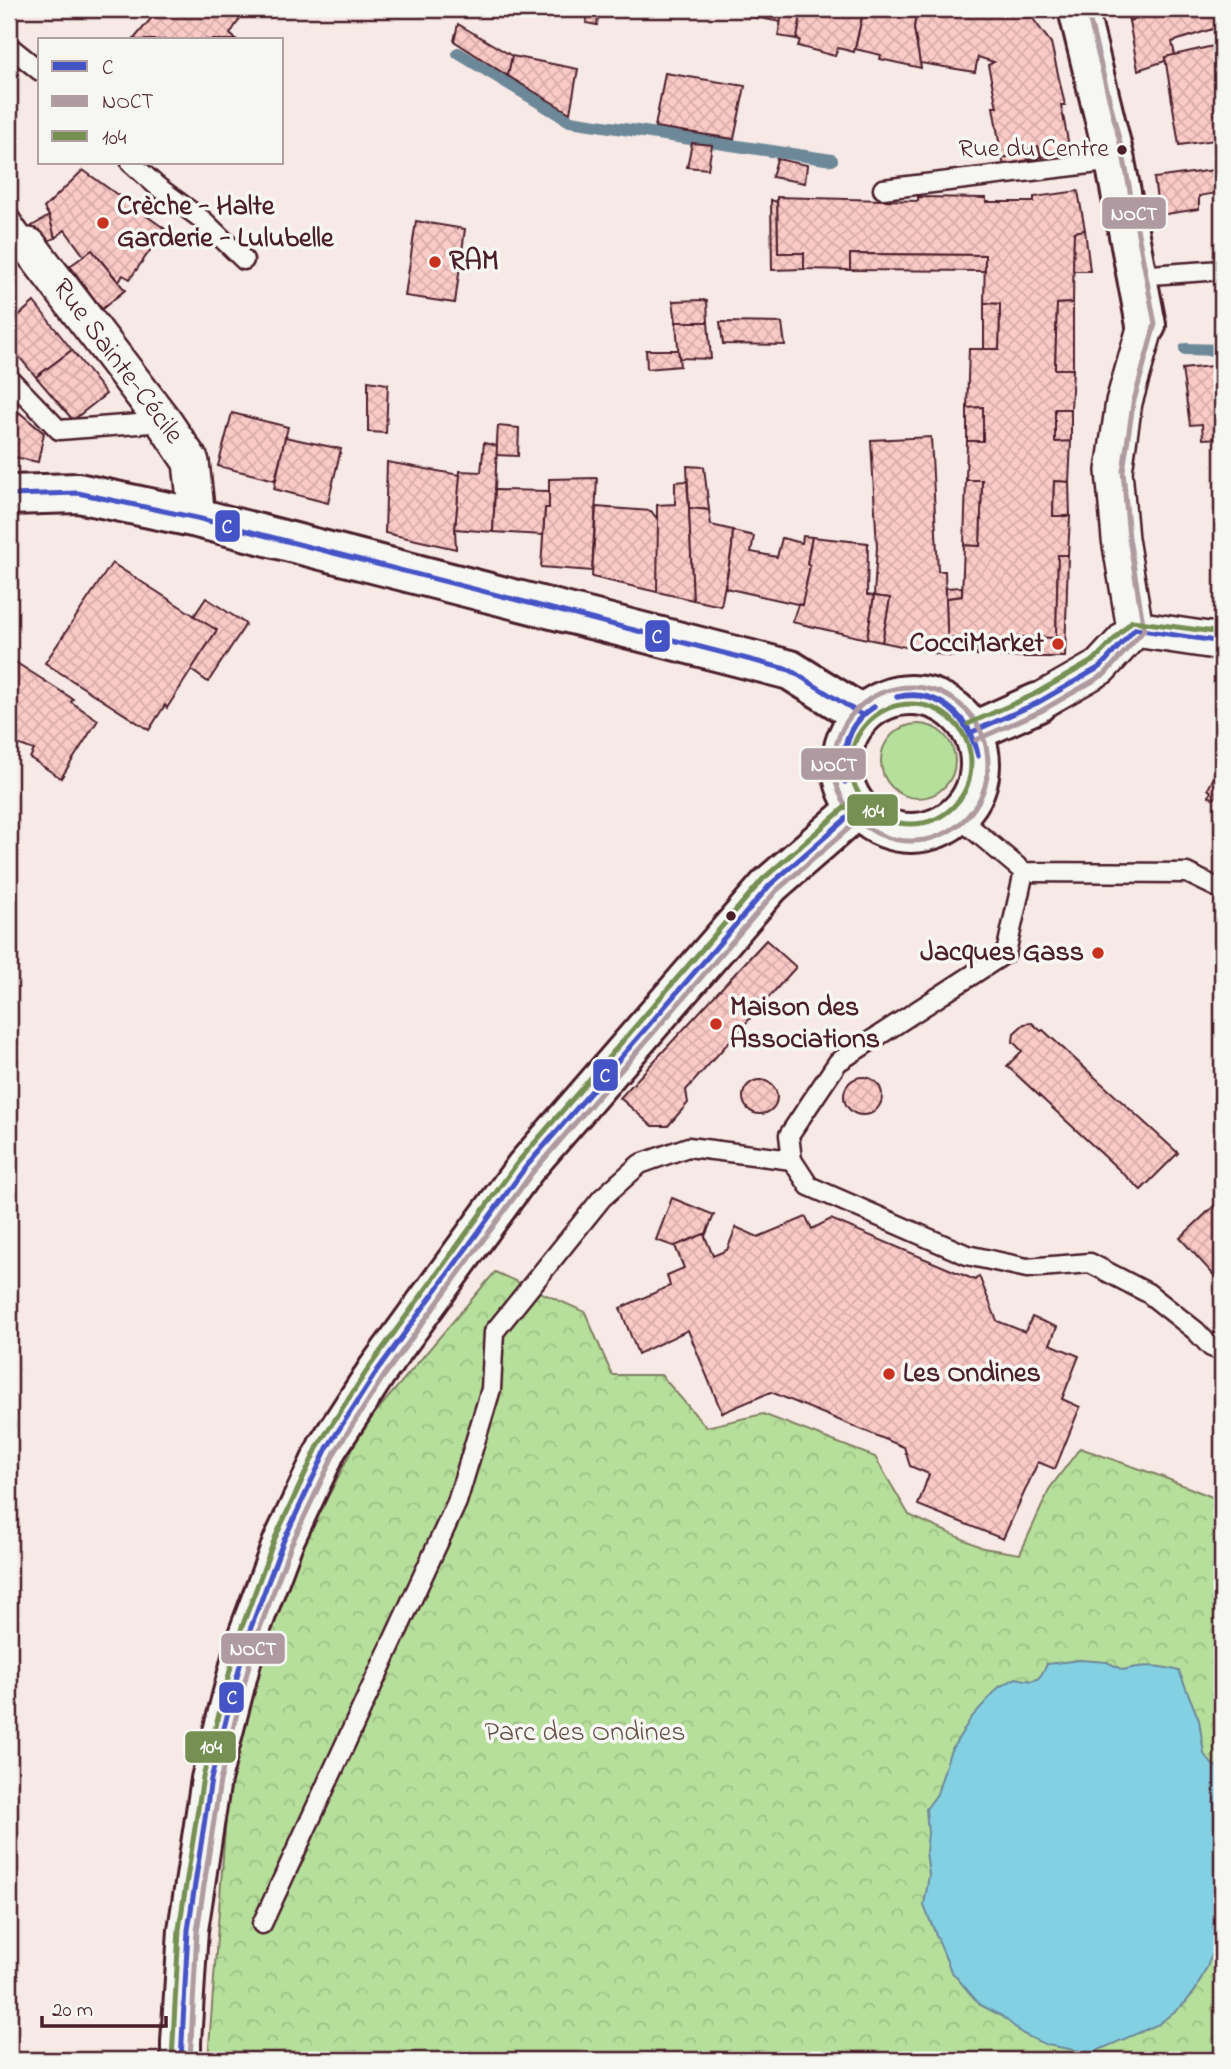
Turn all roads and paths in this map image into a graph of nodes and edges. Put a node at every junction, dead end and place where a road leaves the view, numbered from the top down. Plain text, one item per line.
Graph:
1 (1078, 9) edge
2 (9, 46) edge
3 (38, 69) edge
4 (1115, 160) junction
5 (132, 164) edge
6 (883, 189) dead end
7 (9, 217) edge
8 (29, 246) joint
9 (244, 260) dead end
10 (1222, 270) edge
11 (1136, 276) junction
12 (1146, 326) joint
13 (9, 378) edge
14 (164, 422) junction
15 (9, 495) edge
16 (197, 518) junction
17 (1135, 629) junction
18 (1222, 642) edge
19 (1037, 703) joint
20 (862, 715) junction
21 (972, 732) junction
22 (858, 808) junction
23 (957, 816) junction
24 (1024, 872) junction
25 (1222, 890) edge
26 (792, 1160) junction
27 (1222, 1350) edge
28 (262, 1924) dead end
29 (181, 2060) edge

1 - 4 street
2 - 3 lane
4 - 6 lane
4 - 11 street
5 - 9 lane
7 - 8 lane, Rue Sainte-Cécile
8 - 14 street, Rue Sainte-Cécile
10 - 11 lane
11 - 12 street
12 - 17 street
13 - 14 lane
14 - 16 street, Rue Sainte-Cécile
15 - 16 street
16 - 20 street
17 - 18 street
17 - 19 street
19 - 21 street
20 - 21 street
20 - 22 street
21 - 23 street
22 - 23 street
22 - 29 street
23 - 24 lane
24 - 25 lane
24 - 26 lane
26 - 27 lane
26 - 28 lane

